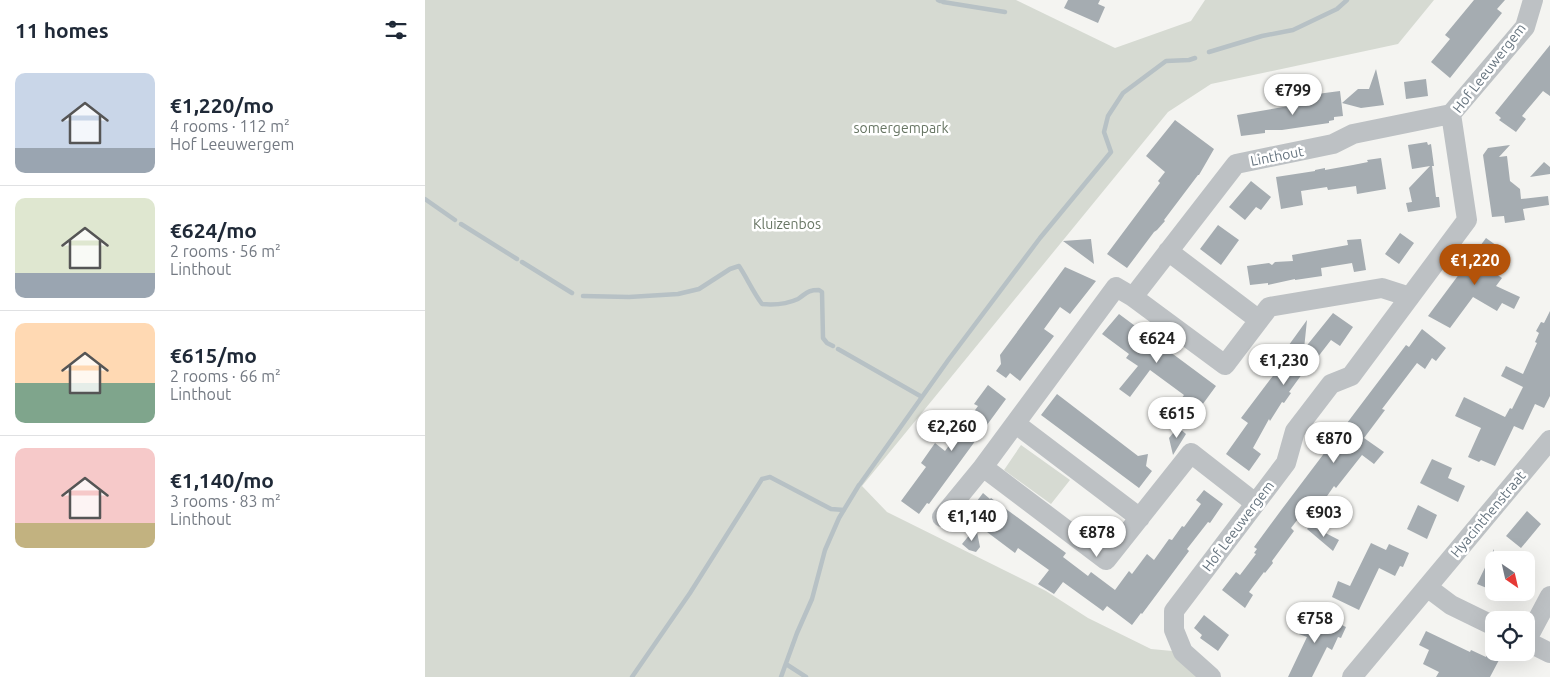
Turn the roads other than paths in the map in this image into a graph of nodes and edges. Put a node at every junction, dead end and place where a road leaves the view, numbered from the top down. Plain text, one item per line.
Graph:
1 (1533, 0) edge
2 (1451, 114) junction
3 (1168, 251) junction
4 (1133, 297) junction
5 (1410, 298) junction
6 (1259, 320) junction
7 (1015, 424) junction
8 (1550, 440) edge
9 (983, 467) junction
10 (1255, 503) junction
11 (942, 517) dead end
12 (1140, 518) junction
13 (1427, 588) junction
14 (1550, 596) edge
15 (1485, 622) edge
16 (1535, 624) edge
17 (1535, 645) edge
18 (1550, 652) edge
19 (1211, 677) edge
20 (1352, 677) edge

1 - 2 street, Hof Leeuwergem
2 - 3 street, Linthout
2 - 5 street, Hof Leeuwergem
3 - 4 street, Linthout
3 - 6 street
4 - 6 street
4 - 7 street
5 - 6 street
5 - 10 street, Hof Leeuwergem
7 - 9 street
7 - 12 street
8 - 13 street, Hyacinthenstraat
9 - 11 street
9 - 12 street
10 - 12 street
10 - 19 street, Hof Leeuwergem
13 - 15 street
13 - 20 street, Hyacinthenstraat
14 - 16 street
17 - 18 street

